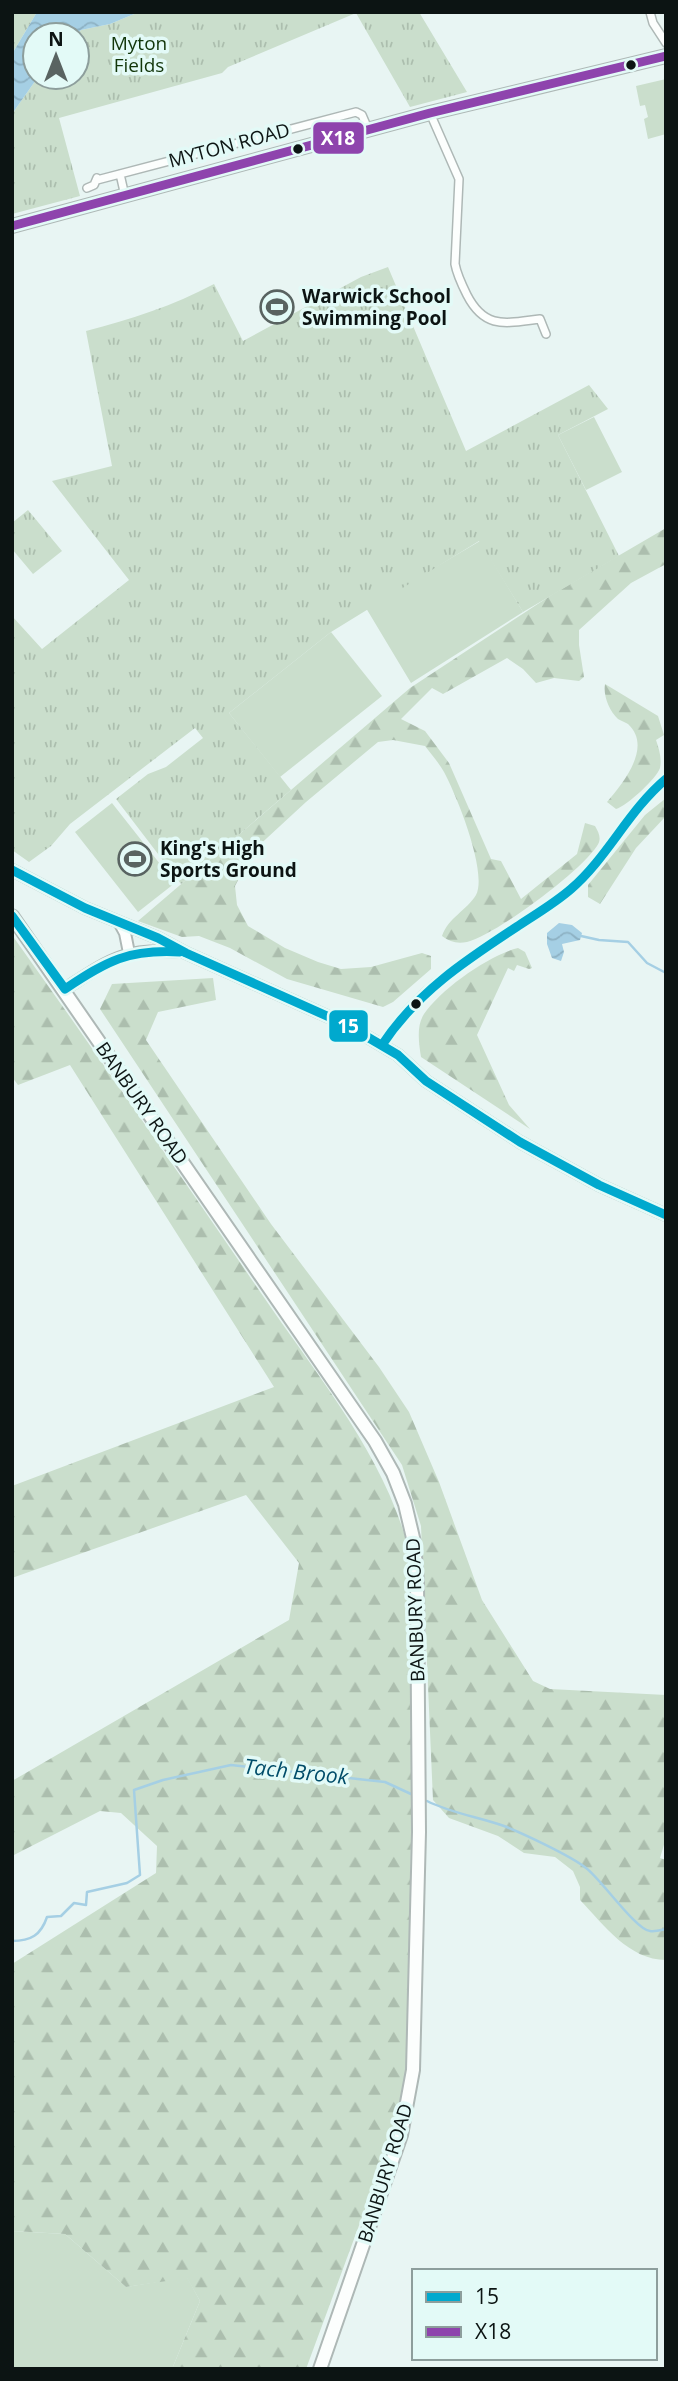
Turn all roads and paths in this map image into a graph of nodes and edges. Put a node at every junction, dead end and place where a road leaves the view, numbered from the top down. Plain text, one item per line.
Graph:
1 (650, 12) edge
2 (666, 43) edge
3 (666, 56) edge
4 (430, 113) junction
5 (368, 129) junction
6 (120, 174) junction
7 (87, 188) dead end
8 (125, 196) junction
9 (12, 226) edge
10 (546, 334) dead end
11 (666, 779) edge
12 (12, 870) edge
13 (12, 916) edge
14 (118, 922) junction
15 (129, 953) junction
16 (186, 953) junction
17 (65, 989) junction
18 (382, 1045) junction
19 (666, 1215) edge
20 (320, 2369) edge

1 - 2 street
3 - 4 main road, MYTON ROAD
4 - 5 main road, MYTON ROAD
4 - 10 street
5 - 6 street, MYTON ROAD
5 - 8 main road, MYTON ROAD
6 - 7 street, MYTON ROAD
6 - 8 street
8 - 9 main road, MYTON ROAD
11 - 18 street
12 - 14 street
13 - 17 main road, BANBURY ROAD
14 - 15 street
14 - 16 street
15 - 16 street
15 - 17 street
16 - 18 street
17 - 20 main road, BANBURY ROAD
18 - 19 street

